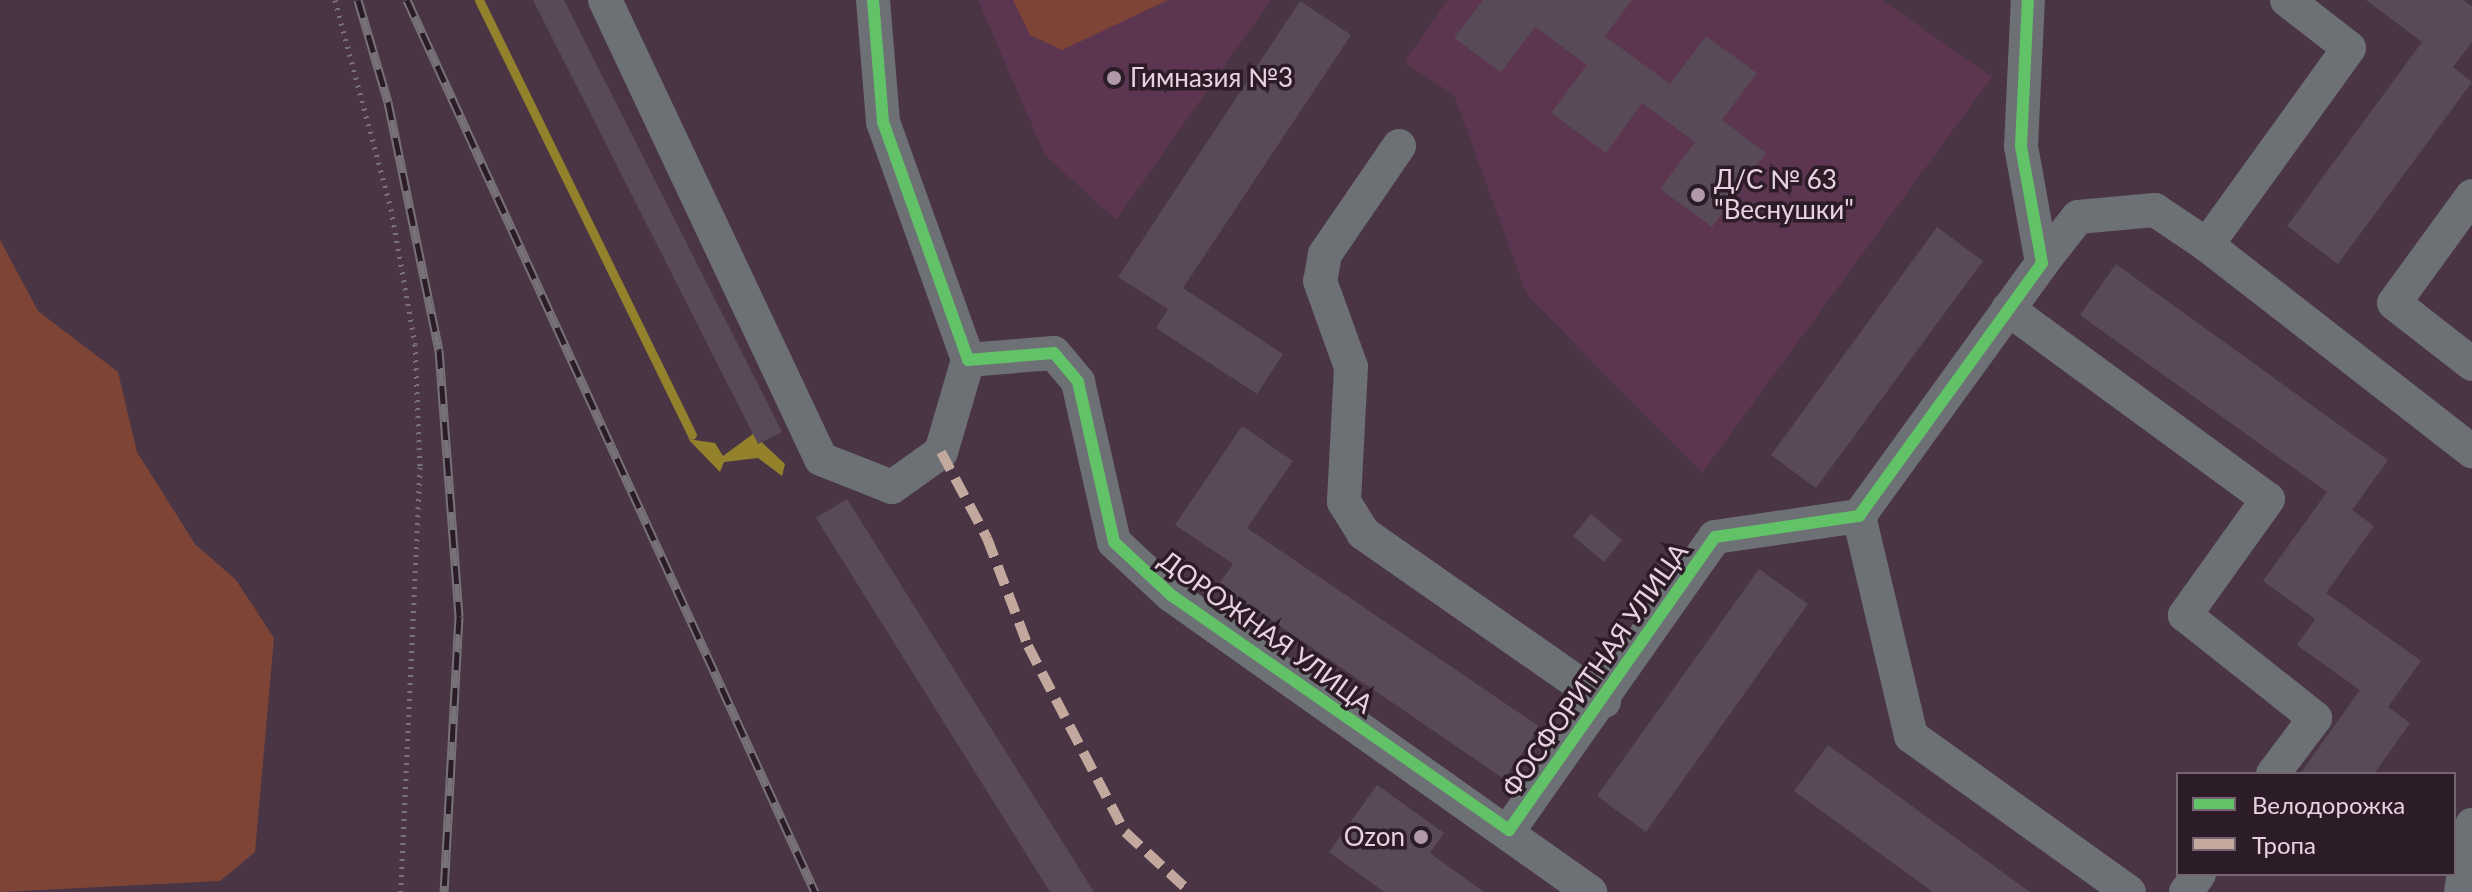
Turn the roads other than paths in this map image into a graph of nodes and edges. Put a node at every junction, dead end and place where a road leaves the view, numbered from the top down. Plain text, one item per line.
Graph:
1 (605, 0) edge
2 (873, 0) edge
3 (2028, 0) edge
4 (2287, 0) edge
5 (1399, 146) dead end
6 (2472, 196) edge
7 (2207, 245) junction
8 (2042, 263) junction
9 (2008, 309) junction
10 (968, 360) junction
11 (2472, 364) edge
12 (2472, 451) edge
13 (1859, 516) junction
14 (1604, 701) junction
15 (2274, 772) edge
16 (2472, 825) edge
17 (1509, 830) junction
18 (1590, 892) edge
19 (2129, 892) edge
20 (2461, 892) edge

1 - 10 street
2 - 10 street
3 - 8 street
4 - 7 street
5 - 14 street
6 - 11 street
7 - 8 street
7 - 12 street
8 - 9 street
9 - 13 street
9 - 15 street
10 - 17 street, ДОРОЖНАЯ УЛИЦА
13 - 14 street, ФОСФОРИТНАЯ УЛИЦА
13 - 19 street
14 - 17 street, ФОСФОРИТНАЯ УЛИЦА
16 - 20 street
17 - 18 street

